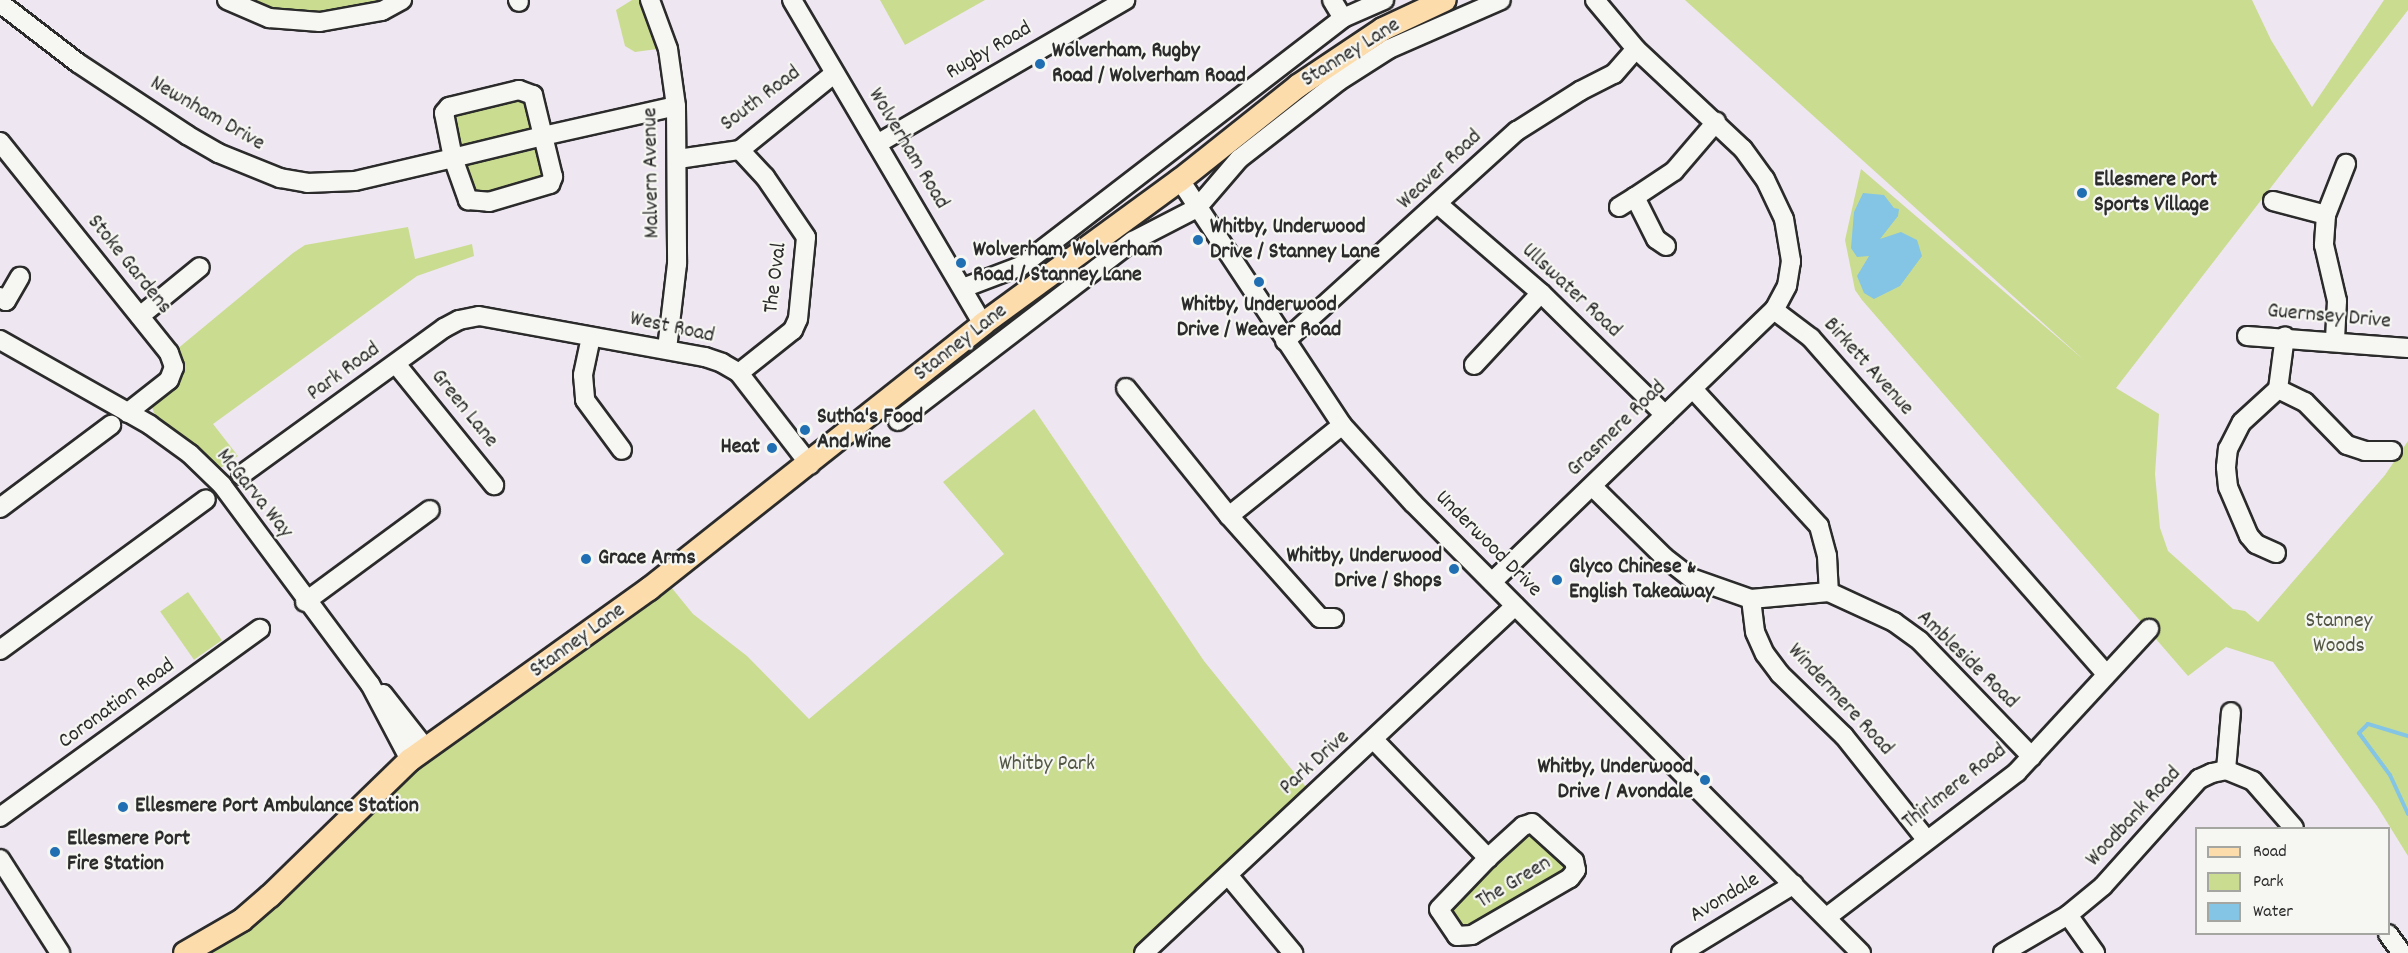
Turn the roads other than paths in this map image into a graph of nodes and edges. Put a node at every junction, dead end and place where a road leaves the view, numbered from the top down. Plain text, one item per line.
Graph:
1 (227, 0) edge
2 (402, 0) edge
3 (650, 0) edge
4 (792, 0) edge
5 (1125, 0) edge
6 (1332, 0) edge
7 (1384, 0) edge
8 (1445, 0) edge
9 (1501, 0) edge
10 (1595, 0) edge
11 (0, 3) edge
12 (1343, 18) junction
13 (1636, 49) junction
14 (1281, 65) junction
15 (834, 74) junction
16 (1298, 87) junction
17 (676, 105) junction
18 (1716, 122) junction
19 (543, 136) junction
20 (0, 142) edge
21 (877, 144) junction
22 (740, 150) junction
23 (453, 158) junction
24 (678, 159) junction
25 (2346, 164) dead end
26 (1180, 180) junction
27 (1635, 197) junction
28 (2273, 201) dead end
29 (1440, 205) junction
30 (1619, 207) dead end
31 (1197, 208) junction
32 (2326, 214) junction
33 (1666, 246) dead end
34 (200, 267) dead end
35 (20, 277) dead end
36 (963, 288) junction
37 (1542, 293) junction
38 (0, 297) edge
39 (1774, 310) junction
40 (140, 316) junction
41 (479, 316) joint
42 (983, 324) junction
43 (2247, 336) dead end
44 (2285, 336) junction
45 (591, 337) junction
46 (0, 339) edge
47 (2335, 340) junction
48 (1285, 341) junction
49 (2408, 348) edge
50 (667, 349) junction
51 (396, 364) junction
52 (1474, 365) dead end
53 (739, 373) junction
54 (1126, 388) dead end
55 (2278, 388) junction
56 (1693, 389) junction
57 (127, 413) junction
58 (1665, 415) junction
59 (898, 421) dead end
60 (111, 425) dead end
61 (1341, 425) junction
62 (622, 450) dead end
63 (2384, 455) dead end
64 (810, 465) junction
65 (241, 475) dead end
66 (494, 485) dead end
67 (1593, 487) junction
68 (206, 499) dead end
69 (0, 508) edge
70 (430, 510) dead end
71 (1229, 516) junction
72 (2276, 553) dead end
73 (1492, 582) junction
74 (1829, 592) junction
75 (1751, 599) junction
76 (306, 602) junction
77 (1515, 606) junction
78 (1325, 621) dead end
79 (260, 629) dead end
80 (2150, 629) dead end
81 (0, 650) edge
82 (2105, 673) junction
83 (2231, 712) dead end
84 (1375, 741) junction
85 (418, 755) junction
86 (2032, 757) junction
87 (2226, 770) junction
88 (0, 817) edge
89 (2293, 827) edge
90 (1926, 839) junction
91 (1488, 858) junction
92 (0, 859) edge
93 (1228, 875) junction
94 (1794, 884) junction
95 (2068, 915) junction
96 (1827, 917) junction
97 (2389, 935) edge
98 (60, 953) edge
99 (185, 953) edge
100 (1144, 953) edge
101 (1293, 953) edge
102 (1681, 953) edge
103 (1861, 953) edge
104 (2003, 953) edge
105 (2095, 953) edge
106 (2402, 953) edge

1 - 2 street
3 - 17 street, Malvern Avenue
4 - 15 street, Wolverham Road
5 - 21 street, Rugby Road
6 - 12 street
7 - 12 street
8 - 16 main road, Stanney Lane
9 - 31 street, Stanney Lane
10 - 13 street
11 - 23 street, Newnham Drive
12 - 14 street
13 - 18 street
13 - 29 street, Weaver Road
14 - 16 street
14 - 36 street
15 - 21 street, Wolverham Road
15 - 22 street, South Road
16 - 26 main road, Stanney Lane
17 - 19 street, Newnham Drive
17 - 24 street, Malvern Avenue
18 - 27 street
18 - 39 street
19 - 23 street, Newnham Drive
19 - 23 street
19 - 23 street
20 - 40 street, Stoke Gardens
21 - 36 street, Wolverham Road
22 - 24 street, South Road
22 - 53 street, The Oval
24 - 50 street, Malvern Avenue
25 - 32 street
26 - 31 street, Underwood Drive
26 - 42 main road, Stanney Lane
27 - 30 street
27 - 33 street
28 - 32 street
29 - 37 street, Ullswater Road
29 - 48 street, Weaver Road
31 - 48 street, Underwood Drive
31 - 59 street, Stanney Lane
32 - 47 street
34 - 40 street
35 - 38 street
36 - 42 street, Wolverham Road
37 - 52 street
37 - 58 street, Ullswater Road
39 - 56 street, Grasmere Road
39 - 82 street, Birkett Avenue
40 - 57 street, Stoke Gardens
41 - 45 street, West Road
41 - 51 street, Park Road
42 - 64 main road, Stanney Lane
43 - 44 street, Guernsey Drive
44 - 47 street, Guernsey Drive
44 - 55 street
45 - 50 street, West Road
45 - 62 street
46 - 57 street, McGarva Way
47 - 49 street, Guernsey Drive
48 - 61 street, Underwood Drive
50 - 53 street, West Road
51 - 65 street, Park Road
51 - 66 street, Green Lane
53 - 64 street, West Road
54 - 71 street
55 - 63 street
55 - 72 street
56 - 58 street, Grasmere Road
56 - 74 street
57 - 76 street, McGarva Way
58 - 67 street, Grasmere Road
60 - 69 street
61 - 71 street
61 - 73 street, Underwood Drive
64 - 85 main road, Stanney Lane
67 - 73 street, Grasmere Road
67 - 75 street
68 - 81 street
70 - 76 street
71 - 78 street
73 - 77 street, Underwood Drive
74 - 75 street
74 - 86 street, Ambleside Road
75 - 90 street, Windermere Road
76 - 85 street, McGarva Way
77 - 84 street, Park Drive
77 - 94 street, Underwood Drive
79 - 88 street, Coronation Road
80 - 82 street, Thirlmere Road
82 - 86 street, Thirlmere Road
83 - 87 street
84 - 91 street, The Green
84 - 93 street, Park Drive
85 - 99 main road, Stanney Lane
86 - 90 street, Thirlmere Road
87 - 89 street
87 - 95 street, Woodbank Road
90 - 96 street, Thirlmere Road
91 - 91 street, The Green
92 - 98 street
93 - 100 street, Park Drive
93 - 101 street
94 - 96 street, Underwood Drive
94 - 102 street, Avondale
95 - 104 street, Woodbank Road
95 - 105 street
96 - 103 street, Underwood Drive
97 - 106 street

